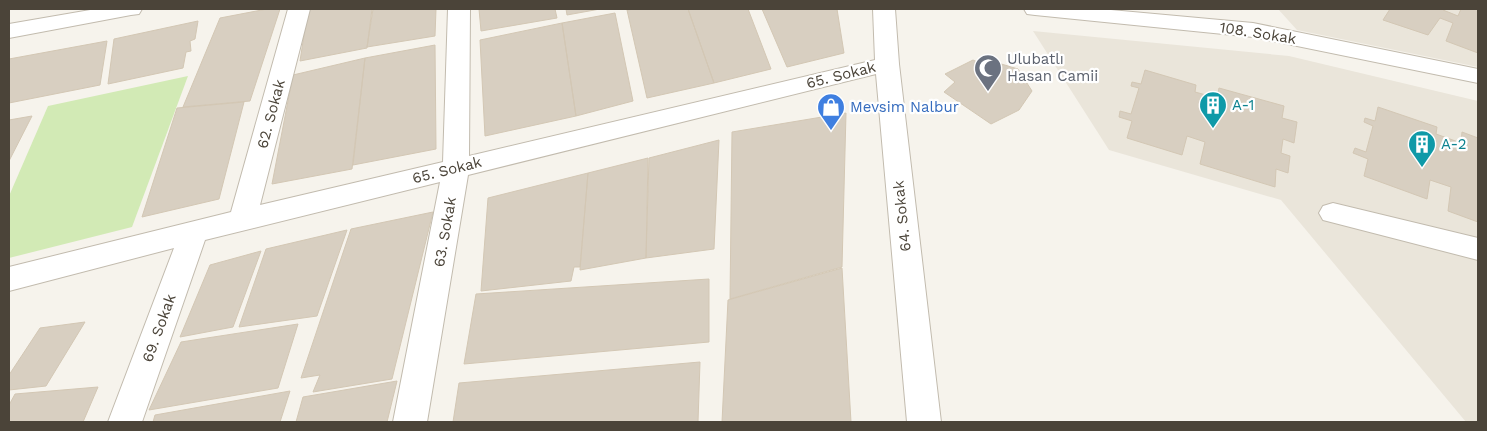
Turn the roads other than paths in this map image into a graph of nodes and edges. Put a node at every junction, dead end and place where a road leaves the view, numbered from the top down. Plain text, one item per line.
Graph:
1 (131, 9) edge
2 (299, 9) edge
3 (459, 9) edge
4 (884, 9) edge
5 (1035, 9) edge
6 (43, 17) edge
7 (9, 31) edge
8 (887, 64) junction
9 (1478, 76) edge
10 (456, 168) junction
11 (1333, 213) dead end
12 (243, 220) junction
13 (193, 234) junction
14 (1478, 249) edge
15 (9, 279) edge
16 (125, 422) edge
17 (410, 422) edge
18 (924, 422) edge

1 - 6 street
2 - 12 street, 62. Sokak
3 - 10 street, 63. Sokak
4 - 8 street, 64. Sokak
5 - 9 street, 108. Sokak
6 - 7 street
8 - 10 street, 65. Sokak
8 - 18 street, 64. Sokak
10 - 12 street, 65. Sokak
10 - 17 street, 63. Sokak
11 - 14 street
12 - 13 street, 65. Sokak
13 - 15 street, 65. Sokak
13 - 16 street, 69. Sokak

